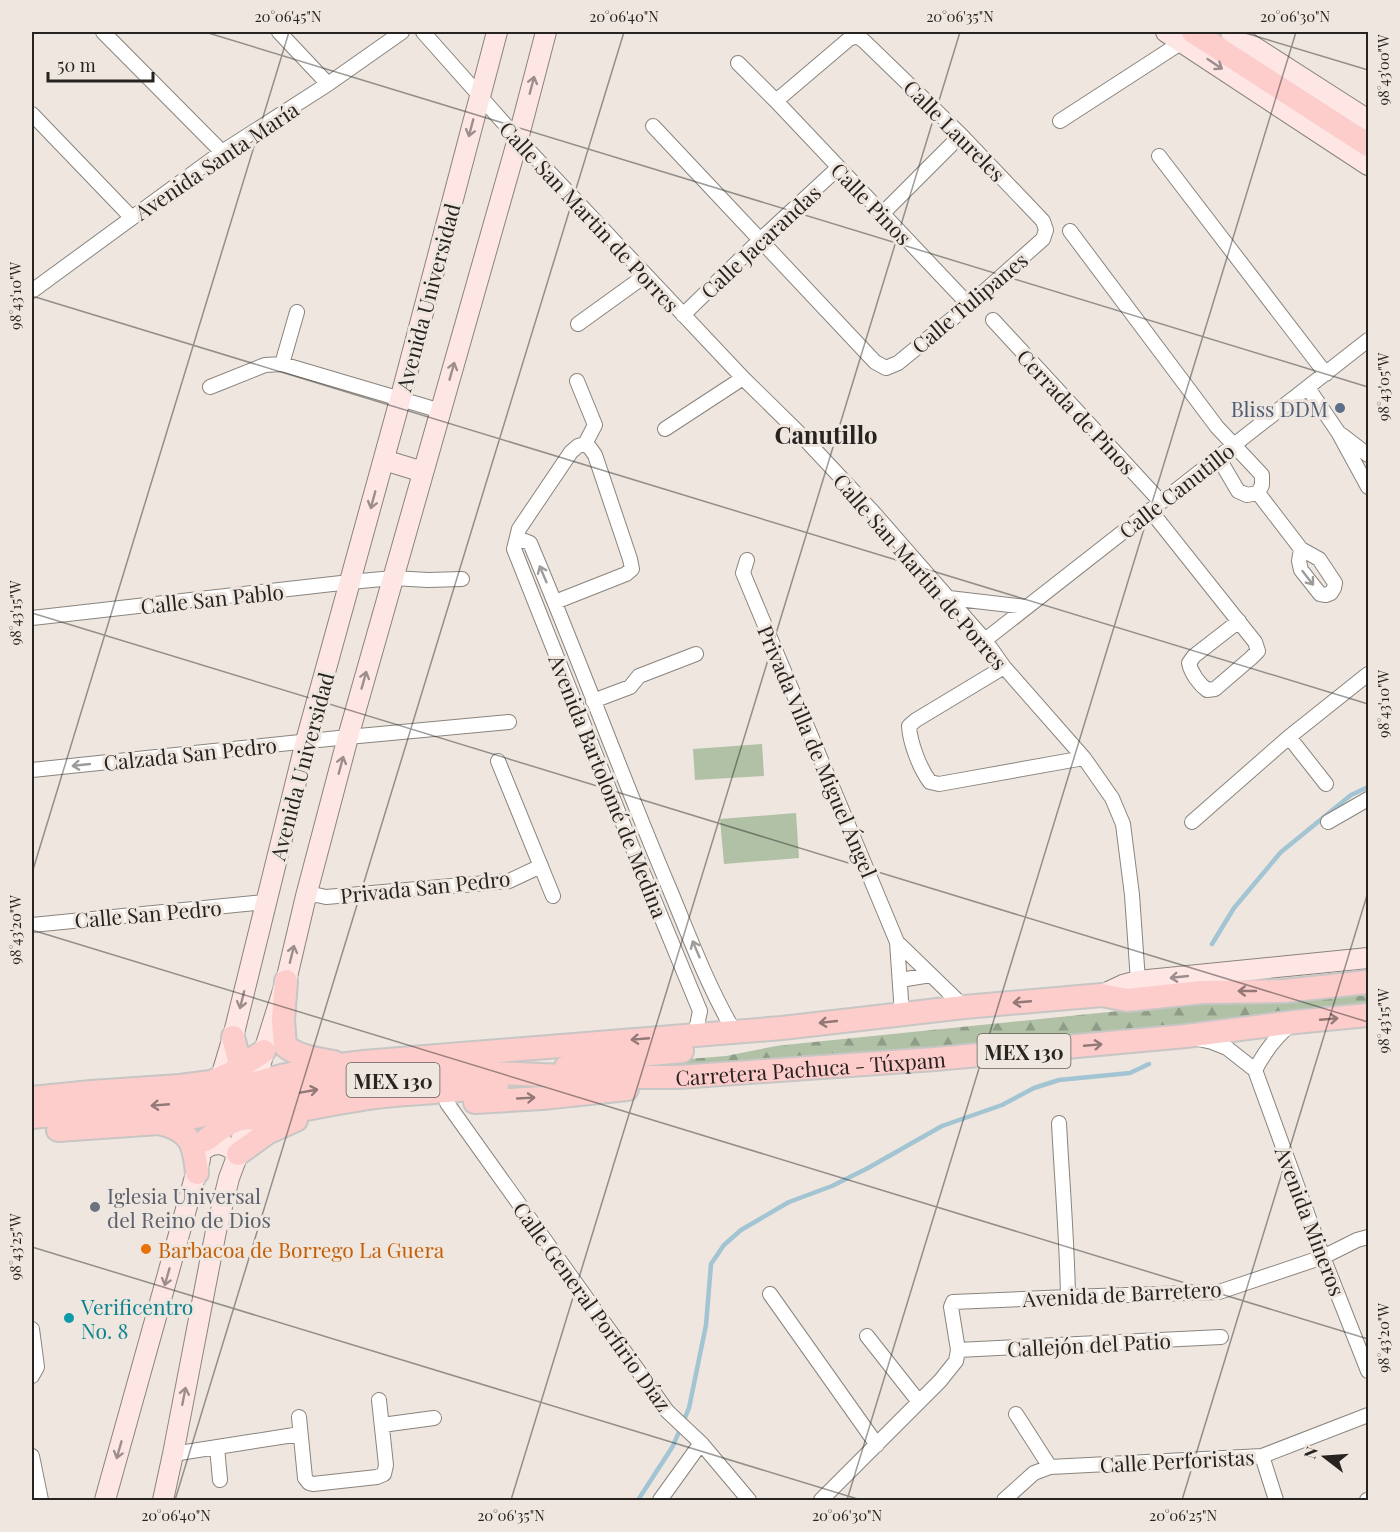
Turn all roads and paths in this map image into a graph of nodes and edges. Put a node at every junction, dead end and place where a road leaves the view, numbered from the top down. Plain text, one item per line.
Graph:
1 (103, 32) edge
2 (279, 32) edge
3 (402, 32) edge
4 (423, 32) edge
5 (497, 32) edge
6 (546, 32) edge
7 (1212, 32) edge
8 (1231, 32) edge
9 (1180, 35) edge
10 (738, 63) dead end
11 (328, 84) junction
12 (479, 96) junction
13 (776, 101) junction
14 (32, 114) edge
15 (1368, 120) edge
16 (1060, 121) dead end
17 (653, 126) dead end
18 (1368, 133) edge
19 (961, 135) junction
20 (518, 140) junction
21 (1368, 145) edge
22 (222, 152) junction
23 (1159, 156) dead end
24 (1368, 165) edge
25 (838, 168) junction
26 (883, 213) junction
27 (132, 218) junction
28 (1046, 230) joint
29 (1070, 231) dead end
30 (760, 240) junction
31 (646, 275) junction
32 (32, 291) edge
33 (969, 305) junction
34 (297, 312) dead end
35 (683, 315) junction
36 (993, 320) dead end
37 (578, 324) dead end
38 (1368, 340) edge
39 (282, 364) junction
40 (1326, 374) junction
41 (742, 378) junction
42 (577, 381) dead end
43 (210, 387) dead end
44 (1308, 387) junction
45 (400, 400) junction
46 (441, 411) junction
47 (665, 429) dead end
48 (1338, 432) junction
49 (585, 444) junction
50 (1234, 446) junction
51 (1368, 455) edge
52 (1218, 457) junction
53 (384, 460) junction
54 (423, 471) junction
55 (1368, 487) edge
56 (1258, 493) junction
57 (1155, 506) junction
58 (517, 538) junction
59 (1301, 549) dead end
60 (747, 560) dead end
61 (393, 578) junction
62 (462, 579) dead end
63 (350, 582) junction
64 (949, 598) junction
65 (555, 602) junction
66 (1026, 607) junction
67 (32, 618) edge
68 (1239, 621) junction
69 (984, 640) junction
70 (696, 654) dead end
71 (1004, 667) junction
72 (1368, 674) edge
73 (593, 701) junction
74 (509, 722) dead end
75 (348, 736) junction
76 (1289, 737) junction
77 (306, 741) junction
78 (1084, 758) junction
79 (498, 761) dead end
80 (32, 770) edge
81 (1326, 784) dead end
82 (1368, 799) edge
83 (1192, 822) dead end
84 (1328, 822) dead end
85 (647, 836) junction
86 (631, 844) junction
87 (541, 866) junction
88 (306, 896) junction
89 (553, 896) dead end
90 (265, 902) junction
91 (32, 925) edge
92 (897, 942) junction
93 (1368, 958) edge
94 (931, 975) junction
95 (900, 980) junction
96 (285, 981) junction
97 (1138, 981) junction
98 (1368, 982) edge
99 (1102, 995) junction
100 (964, 1007) junction
101 (902, 1014) junction
102 (1368, 1015) edge
103 (1295, 1022) junction
104 (782, 1028) junction
105 (734, 1031) junction
106 (694, 1035) junction
107 (232, 1036) junction
108 (1186, 1036) junction
109 (265, 1048) junction
110 (345, 1064) junction
111 (1255, 1070) junction
112 (535, 1075) junction
113 (679, 1077) junction
114 (32, 1086) edge
115 (234, 1093) junction
116 (32, 1098) edge
117 (447, 1103) junction
118 (32, 1117) edge
119 (159, 1123) junction
120 (1059, 1123) dead end
121 (32, 1132) edge
122 (205, 1145) junction
123 (238, 1154) junction
124 (197, 1173) junction
125 (1368, 1237) edge
126 (1323, 1257) junction
127 (770, 1293) dead end
128 (1068, 1297) junction
129 (32, 1329) edge
130 (867, 1336) dead end
131 (1221, 1337) dead end
132 (1363, 1338) edge
133 (957, 1356) junction
134 (1368, 1371) edge
135 (32, 1376) edge
136 (379, 1400) dead end
137 (919, 1402) junction
138 (1016, 1414) dead end
139 (1368, 1415) edge
140 (298, 1418) dead end
141 (434, 1418) dead end
142 (382, 1425) junction
143 (300, 1434) junction
144 (697, 1440) junction
145 (877, 1444) junction
146 (217, 1447) junction
147 (173, 1454) junction
148 (32, 1456) edge
149 (1262, 1456) junction
150 (1050, 1467) junction
151 (113, 1474) junction
152 (220, 1480) dead end
153 (41, 1500) edge
154 (105, 1500) edge
155 (116, 1500) edge
156 (163, 1500) edge
157 (660, 1500) edge
158 (749, 1500) edge
159 (821, 1500) edge
160 (1004, 1500) edge
161 (1276, 1500) edge

1 - 22 street
2 - 11 street
3 - 11 street, Avenida Santa María
4 - 12 street, Calle San Martin de Porres
5 - 12 main road, Avenida Universidad
20 -> 6 main road, Avenida Universidad
7 - 18 main road
8 - 15 main road
9 - 16 street
9 - 21 main road
9 -> 24 main road
10 - 13 street, Calle Pinos
11 - 22 street, Avenida Santa María
12 - 20 street, Calle San Martin de Porres
12 -> 45 main road, Avenida Universidad
13 - 19 street, Calle Laureles
13 - 25 street, Calle Pinos
14 - 27 street
17 - 30 street
19 - 26 street
19 - 28 street, Calle Laureles
20 - 31 street, Calle San Martin de Porres
46 -> 20 main road, Avenida Universidad
22 - 27 street, Avenida Santa María
23 - 40 street
25 - 26 street, Calle Pinos
25 - 30 street, Calle Jacarandas
26 - 33 street, Calle Pinos
27 - 32 street, Avenida Santa María
28 - 33 street, Calle Tulipanes
29 - 50 street
30 - 33 street, Calle Tulipanes
30 - 35 street, Calle Jacarandas
31 - 35 street, Calle San Martin de Porres
31 - 37 street
34 - 39 street
35 - 41 street, Calle San Martin de Porres
36 - 57 street, Cerrada de Pinos
38 - 40 street, Calle Canutillo
39 - 43 street
39 - 45 street
40 - 44 street, Calle Canutillo
41 - 47 street
41 - 64 street, Calle San Martin de Porres
42 - 49 street
44 - 48 street
44 - 50 street, Calle Canutillo
45 - 46 street
45 - 53 main road, Avenida Universidad
46 - 54 main road, Avenida Universidad
48 - 51 street
48 - 55 street
49 - 58 street
49 - 65 street
50 - 52 street, Calle Canutillo
50 - 56 street
52 - 56 street
52 - 57 street, Calle Canutillo
53 - 54 main road
53 -> 63 main road, Avenida Universidad
54 - 61 main road, Avenida Universidad
56 - 59 street
57 - 66 street, Calle Canutillo
57 - 68 street, Cerrada de Pinos
65 -> 58 street, Avenida Bartolomé de Medina
58 - 86 street, Avenida Bartolomé de Medina
60 - 92 street, Privada Villa de Miguel Ángel
61 - 62 street, Calle San Pablo
61 - 63 street, Calle San Pablo
75 -> 61 main road, Avenida Universidad
63 - 67 street, Calle San Pablo
63 - 77 main road, Avenida Universidad
64 - 66 street
64 - 69 street, Calle San Martin de Porres
65 - 73 street, Avenida Bartolomé de Medina
66 - 69 street, Calle Canutillo
68 - 68 street, Cerrada de Pinos
69 - 71 street, Calle San Martin de Porres
70 - 73 street
71 - 78 street, Calle San Martin de Porres
71 - 78 street
72 - 76 street
73 - 85 street, Avenida Bartolomé de Medina
74 - 75 street, Calzada San Pedro
75 - 77 street, Calzada San Pedro
88 -> 75 main road, Avenida Universidad
76 - 81 street
76 - 83 street
77 -> 80 street, Calzada San Pedro
77 - 90 main road, Avenida Universidad
78 - 97 street, Calle San Martin de Porres
79 - 87 street
82 - 84 street
85 - 86 street
105 -> 85 street, Avenida Bartolomé de Medina
86 - 106 street, Avenida Bartolomé de Medina
87 - 88 street, Privada San Pedro
87 - 89 street
96 -> 88 main road, Avenida Universidad
90 - 91 street, Calle San Pedro
90 -> 107 main road, Avenida Universidad
92 - 94 street, Privada Villa de Miguel Ángel
92 - 95 street, Privada Villa de Miguel Ángel
93 -> 97 main road, Carretera Pachuca - Túxpam / MEX 130
94 - 95 street
94 - 100 street, Privada Villa de Miguel Ángel
95 - 101 street, Privada Villa de Miguel Ángel
96 - 109 main road, Avenida Universidad
96 - 110 main road
97 - 99 main road, Carretera Pachuca - Túxpam / MEX 130
98 -> 99 main road, Carretera Pachuca - Túxpam / MEX 130
99 -> 100 main road, Carretera Pachuca - Túxpam / MEX 130
100 - 101 main road, Carretera Pachuca - Túxpam / MEX 130
101 -> 104 main road, Carretera Pachuca - Túxpam / MEX 130
103 -> 102 main road, Carretera Pachuca - Túxpam / MEX 130
103 - 108 main road, Carretera Pachuca - Túxpam / MEX 130
103 - 111 street
104 - 105 main road, Carretera Pachuca - Túxpam / MEX 130
104 - 112 main road
105 - 106 main road, Carretera Pachuca - Túxpam / MEX 130
106 -> 110 main road, Carretera Pachuca - Túxpam / MEX 130
107 - 109 main road
107 - 115 main road
108 - 111 street
113 -> 108 main road, Carretera Pachuca - Túxpam / MEX 130
109 - 115 main road
110 - 115 main road, Carretera Pachuca - Túxpam / MEX 130
111 - 126 street, Avenida Mineros
112 - 113 main road, Carretera Pachuca - Túxpam / MEX 130
112 - 115 main road, Carretera Pachuca - Túxpam / MEX 130
117 -> 113 main road
114 - 115 main road
115 - 116 main road
115 -> 118 main road, MEX 130
115 - 119 main road, MEX 130
115 - 122 main road
115 - 123 main road
117 - 123 main road
117 - 144 street, Calle General Porfirio Díaz
119 - 121 main road, MEX 130
119 - 124 main road
120 - 128 street
122 - 123 main road
122 - 124 main road
147 -> 123 main road
124 -> 151 main road
125 - 126 street, Avenida de Barretero
126 - 128 street, Avenida de Barretero
126 - 132 street, Avenida Mineros
127 - 145 street
128 - 133 street, Avenida de Barretero
129 - 135 street
130 - 137 street
131 - 133 street, Callejón del Patio
132 - 134 street, Avenida Mineros
133 - 137 street
136 - 142 street
137 - 145 street
138 - 150 street
139 - 149 street, Calle Perforistas
140 - 143 street
141 - 142 street
142 - 143 street
143 - 146 street
144 - 157 street
144 - 158 street, Calle General Porfirio Díaz
145 - 159 street
146 - 147 street
146 - 152 street
147 - 156 main road
148 - 153 street
149 - 150 street, Calle Perforistas
149 - 161 street
150 - 160 street
151 - 154 main road
151 - 155 main road

